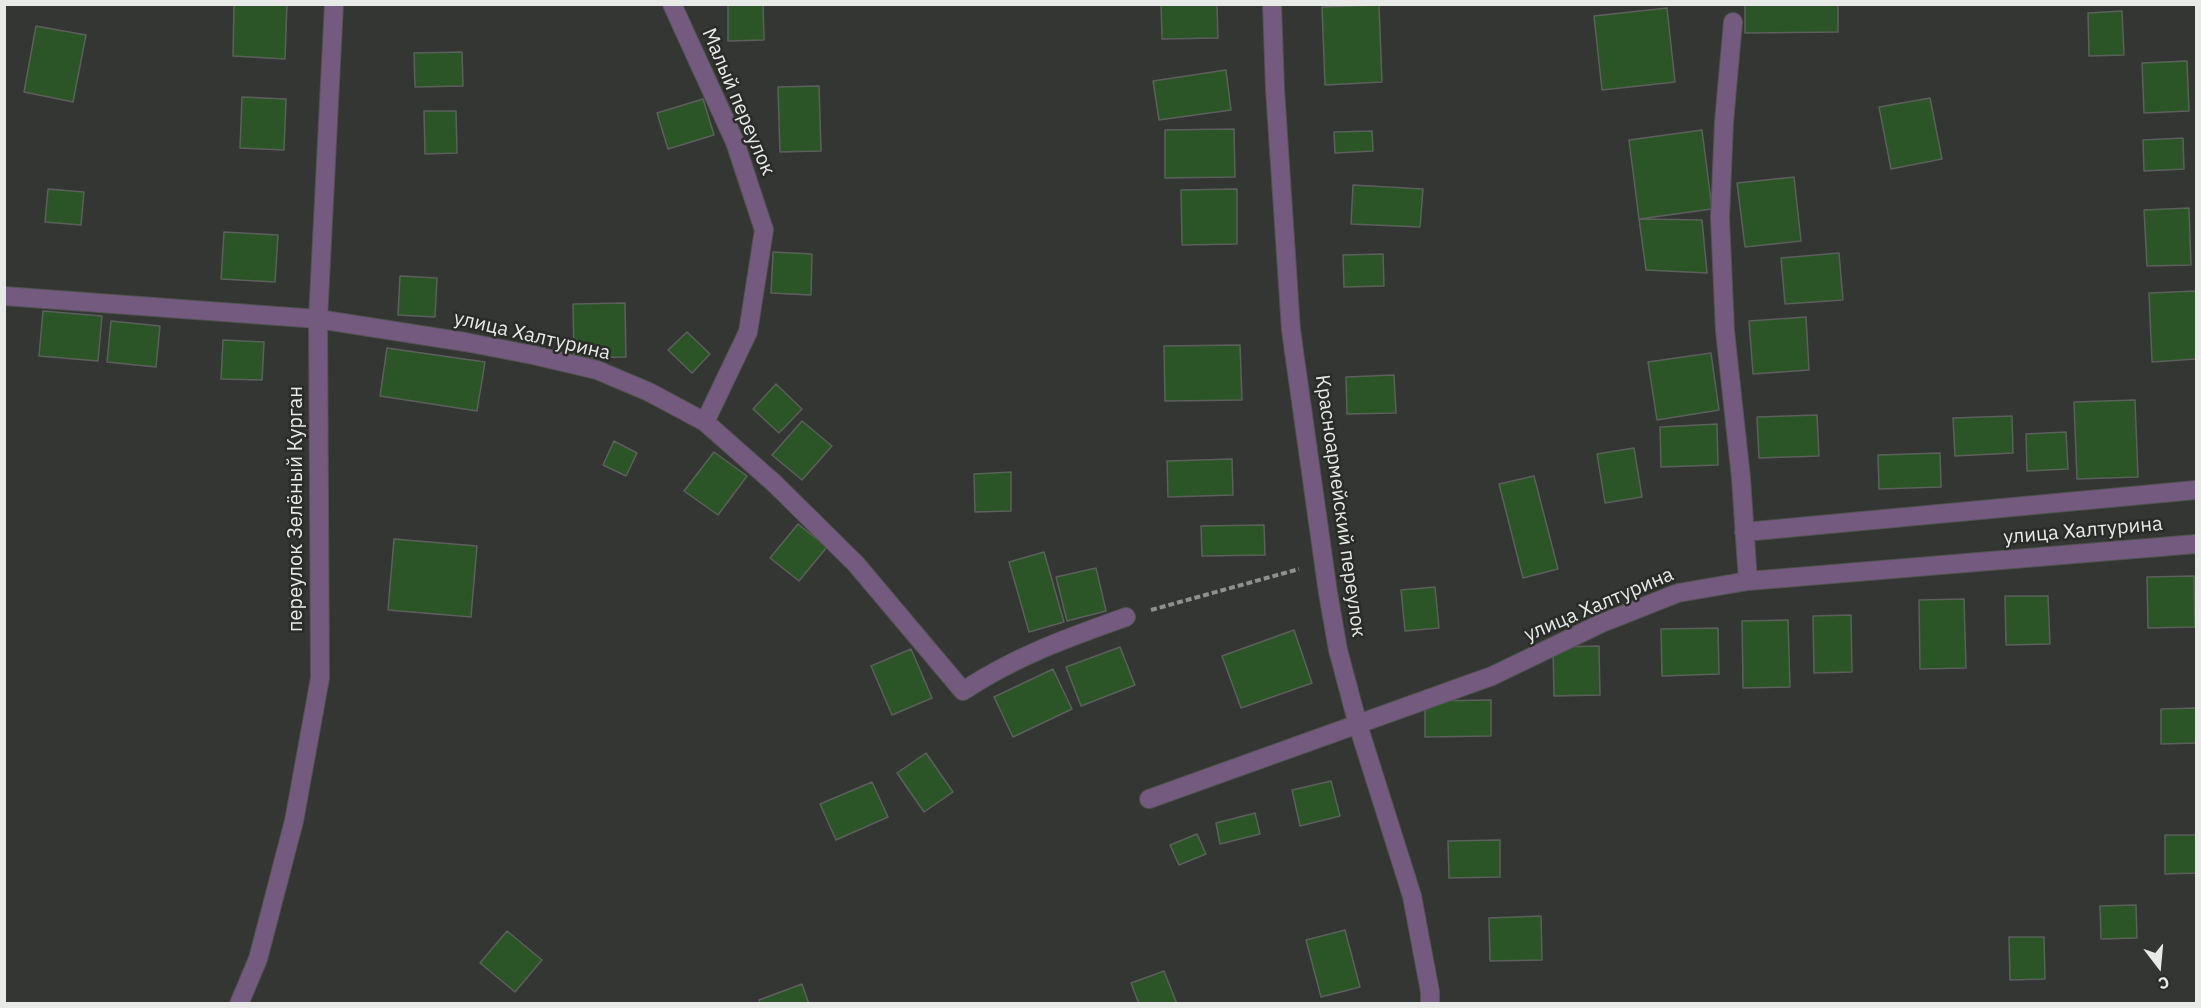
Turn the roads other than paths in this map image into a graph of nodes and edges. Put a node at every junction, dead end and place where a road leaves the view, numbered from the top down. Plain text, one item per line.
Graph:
1 (334, 4) edge
2 (672, 4) edge
3 (1272, 4) edge
4 (1733, 22) dead end
5 (4, 296) edge
6 (318, 319) junction
7 (705, 422) junction
8 (2196, 490) edge
9 (1744, 532) junction
10 (2196, 544) edge
11 (1748, 581) junction
12 (1126, 617) road end
13 (1358, 725) junction
14 (1149, 799) dead end
15 (239, 1004) edge
16 (1430, 1004) edge

1 - 6 street, переулок Зелёный Курган
2 - 7 street, Малый переулок
3 - 13 street, Красноармейский переулок
4 - 9 street
5 - 6 street, улица Халтурина
6 - 7 street, улица Халтурина
6 - 15 street, переулок Зелёный Курган
7 - 12 street, улица Халтурина
8 - 9 street
9 - 11 street
10 - 11 street, улица Халтурина
11 - 13 street, улица Халтурина
13 - 14 street, улица Халтурина
13 - 16 street, Красноармейский переулок

